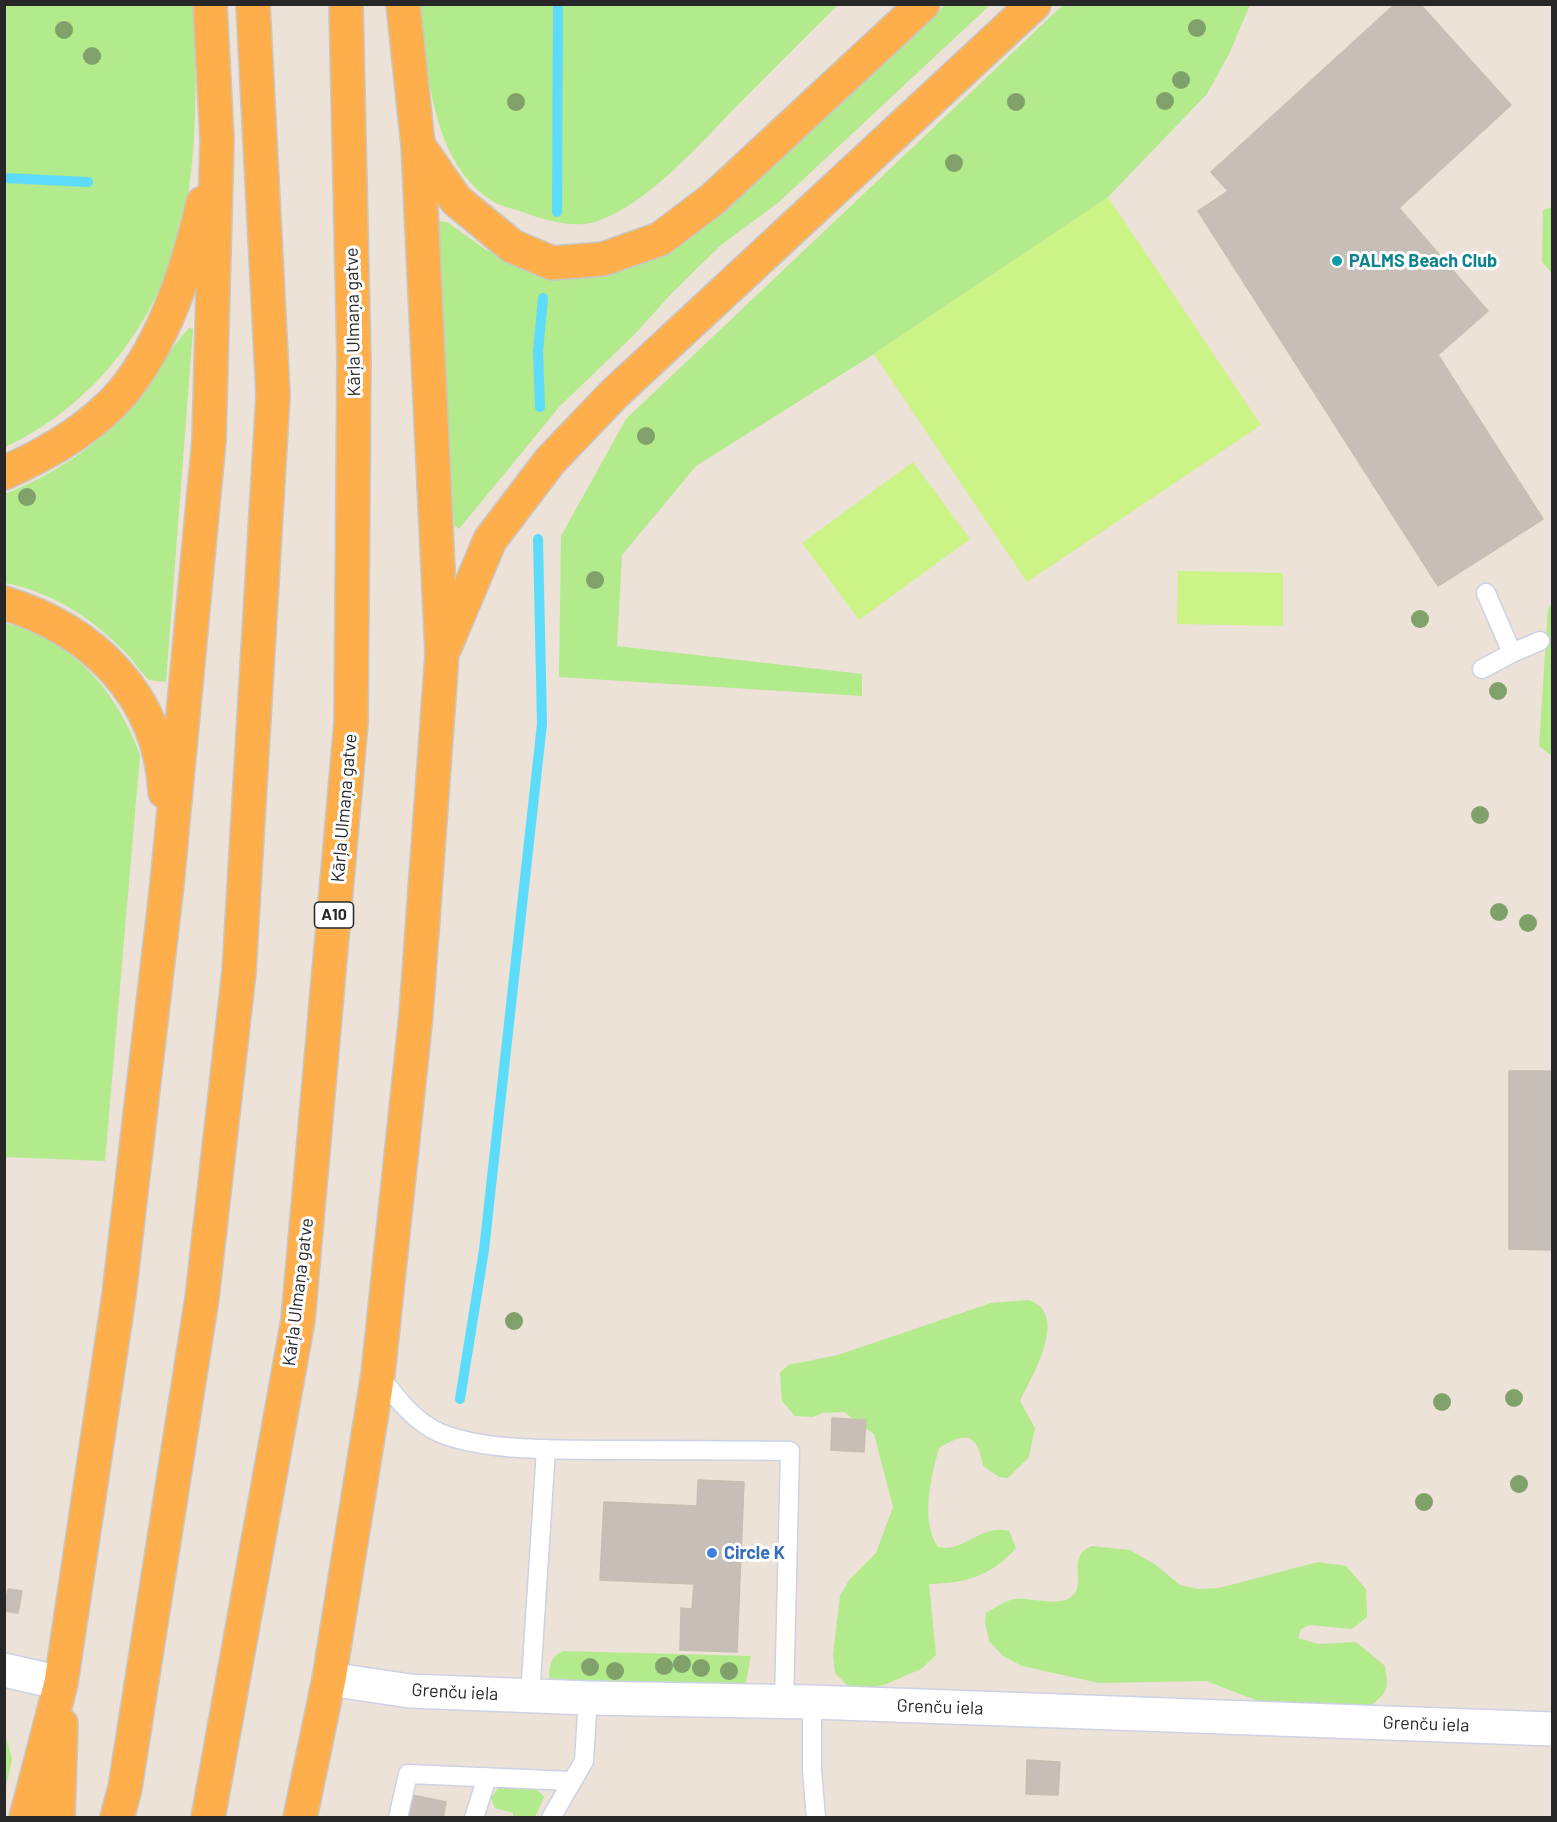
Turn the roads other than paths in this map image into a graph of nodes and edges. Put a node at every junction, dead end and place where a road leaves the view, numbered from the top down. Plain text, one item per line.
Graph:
1 (210, 4) edge
2 (253, 4) edge
3 (346, 4) edge
4 (403, 4) edge
5 (923, 4) edge
6 (1034, 4) edge
7 (217, 140) junction
8 (418, 145) junction
9 (4, 473) edge
10 (1486, 593) dead end
11 (4, 603) edge
12 (1540, 641) dead end
13 (1512, 653) junction
14 (442, 654) junction
15 (1482, 669) dead end
16 (166, 884) junction
17 (378, 1374) junction
18 (546, 1449) junction
19 (4, 1670) edge
20 (329, 1679) junction
21 (61, 1683) junction
22 (530, 1696) junction
23 (588, 1698) junction
24 (798, 1703) junction
25 (1552, 1729) edge
26 (487, 1777) junction
27 (572, 1781) junction
28 (26, 1818) edge
29 (58, 1818) edge
30 (117, 1818) edge
31 (208, 1818) edge
32 (300, 1818) edge
33 (398, 1818) edge
34 (474, 1818) edge
35 (551, 1818) edge
36 (816, 1818) edge

1 - 7 highway
2 - 30 highway
3 - 31 highway, Kārļa Ulmaņa gatve / A10
4 - 8 highway
5 - 8 highway
6 - 14 highway
7 - 9 highway
7 - 16 highway
8 - 14 highway
10 - 13 lane
11 - 16 highway
12 - 13 lane
13 - 15 lane
14 - 17 highway
16 - 21 highway
17 - 18 lane
17 - 20 highway
18 - 22 lane
18 - 24 lane
19 - 21 street
20 - 22 street, Grenču iela
20 - 32 highway
21 - 28 highway
21 - 29 highway
22 - 23 street, Grenču iela
23 - 24 street, Grenču iela
23 - 27 lane
24 - 25 street, Grenču iela
24 - 36 lane
26 - 27 lane
26 - 33 lane
26 - 34 lane
27 - 35 lane

